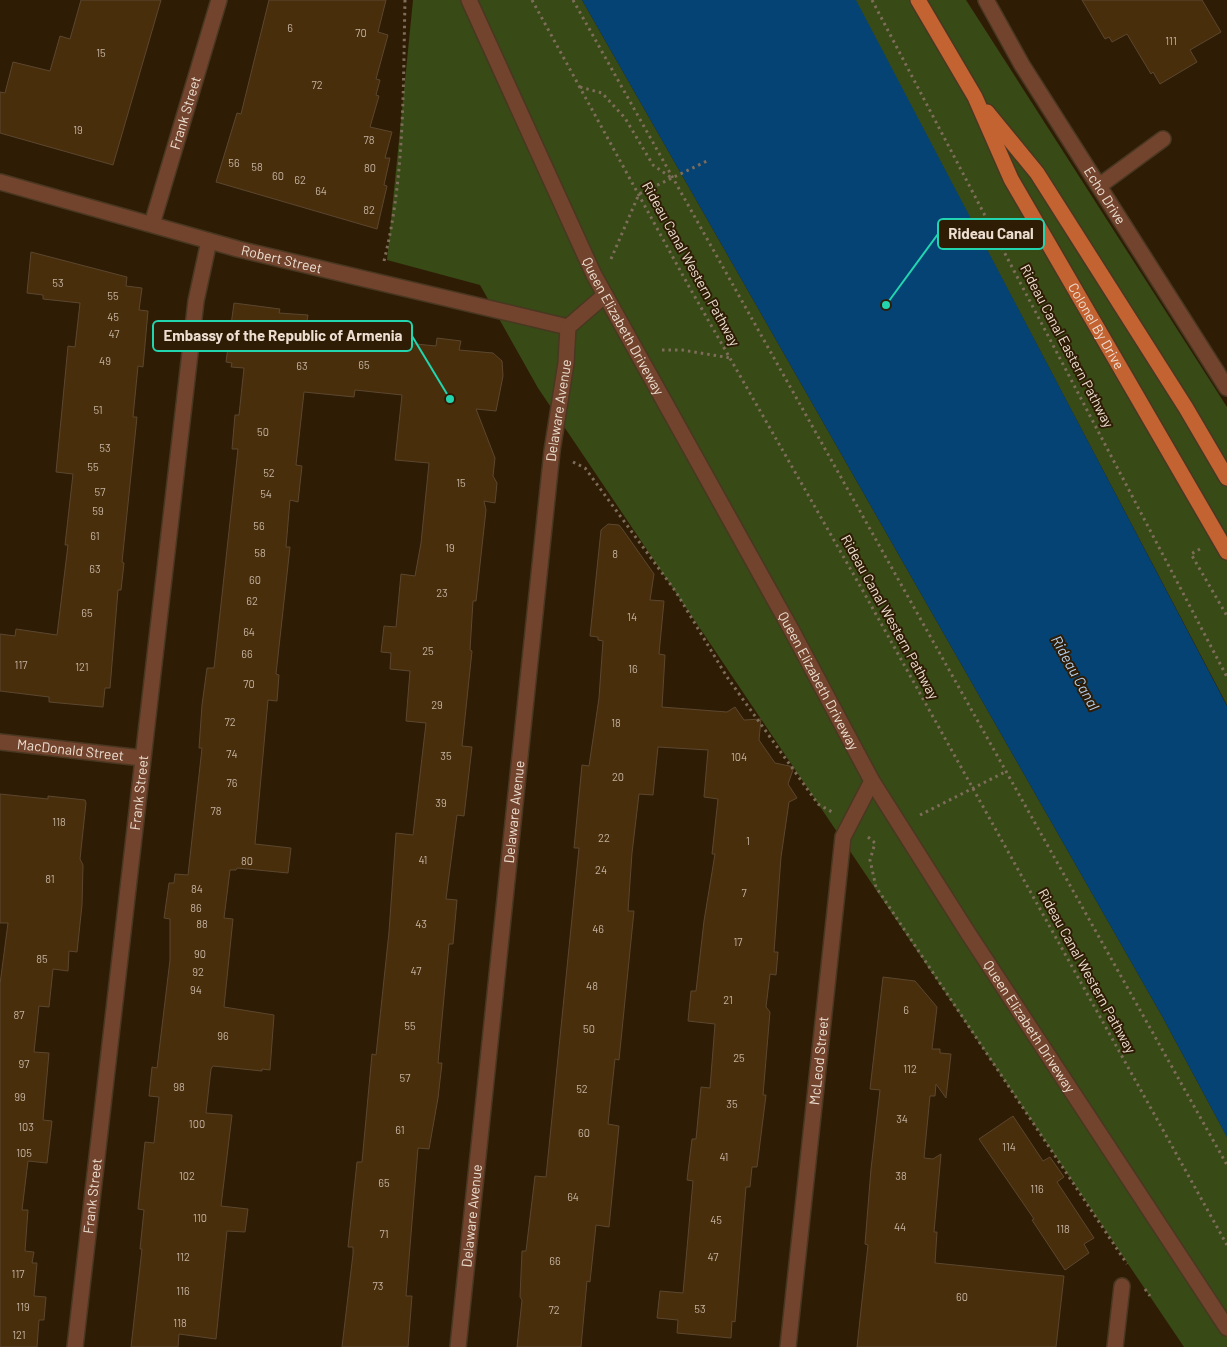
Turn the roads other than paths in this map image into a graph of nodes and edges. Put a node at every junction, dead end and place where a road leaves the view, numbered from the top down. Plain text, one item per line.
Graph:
1 (219, 0) edge
2 (469, 0) edge
3 (918, 0) edge
4 (986, 0) edge
5 (975, 97) junction
6 (1163, 139) dead end
7 (0, 182) edge
8 (1100, 186) junction
9 (152, 224) junction
10 (209, 241) junction
11 (605, 295) junction
12 (568, 327) junction
13 (1227, 388) edge
14 (1227, 478) edge
15 (1227, 552) edge
16 (0, 742) edge
17 (142, 758) junction
18 (872, 781) junction
19 (1122, 1286) dead end
20 (1227, 1328) edge
21 (75, 1347) edge
22 (458, 1347) edge
23 (788, 1347) edge
24 (1115, 1347) edge

1 - 9 street, Frank Street
2 - 11 street, Queen Elizabeth Driveway
3 - 5 main road, Colonel By Drive
4 - 8 street, Echo Drive
5 - 14 main road, Colonel By Drive
5 - 15 main road, Colonel By Drive
6 - 8 street
7 - 9 street, Robert Street
8 - 13 street, Echo Drive
9 - 10 street, Robert Street
10 - 12 street, Robert Street
10 - 17 street, Frank Street
11 - 12 street
11 - 18 street, Queen Elizabeth Driveway
12 - 22 street, Delaware Avenue
16 - 17 street, MacDonald Street
17 - 21 street, Frank Street
18 - 20 street, Queen Elizabeth Driveway
18 - 23 street, McLeod Street
19 - 24 street

